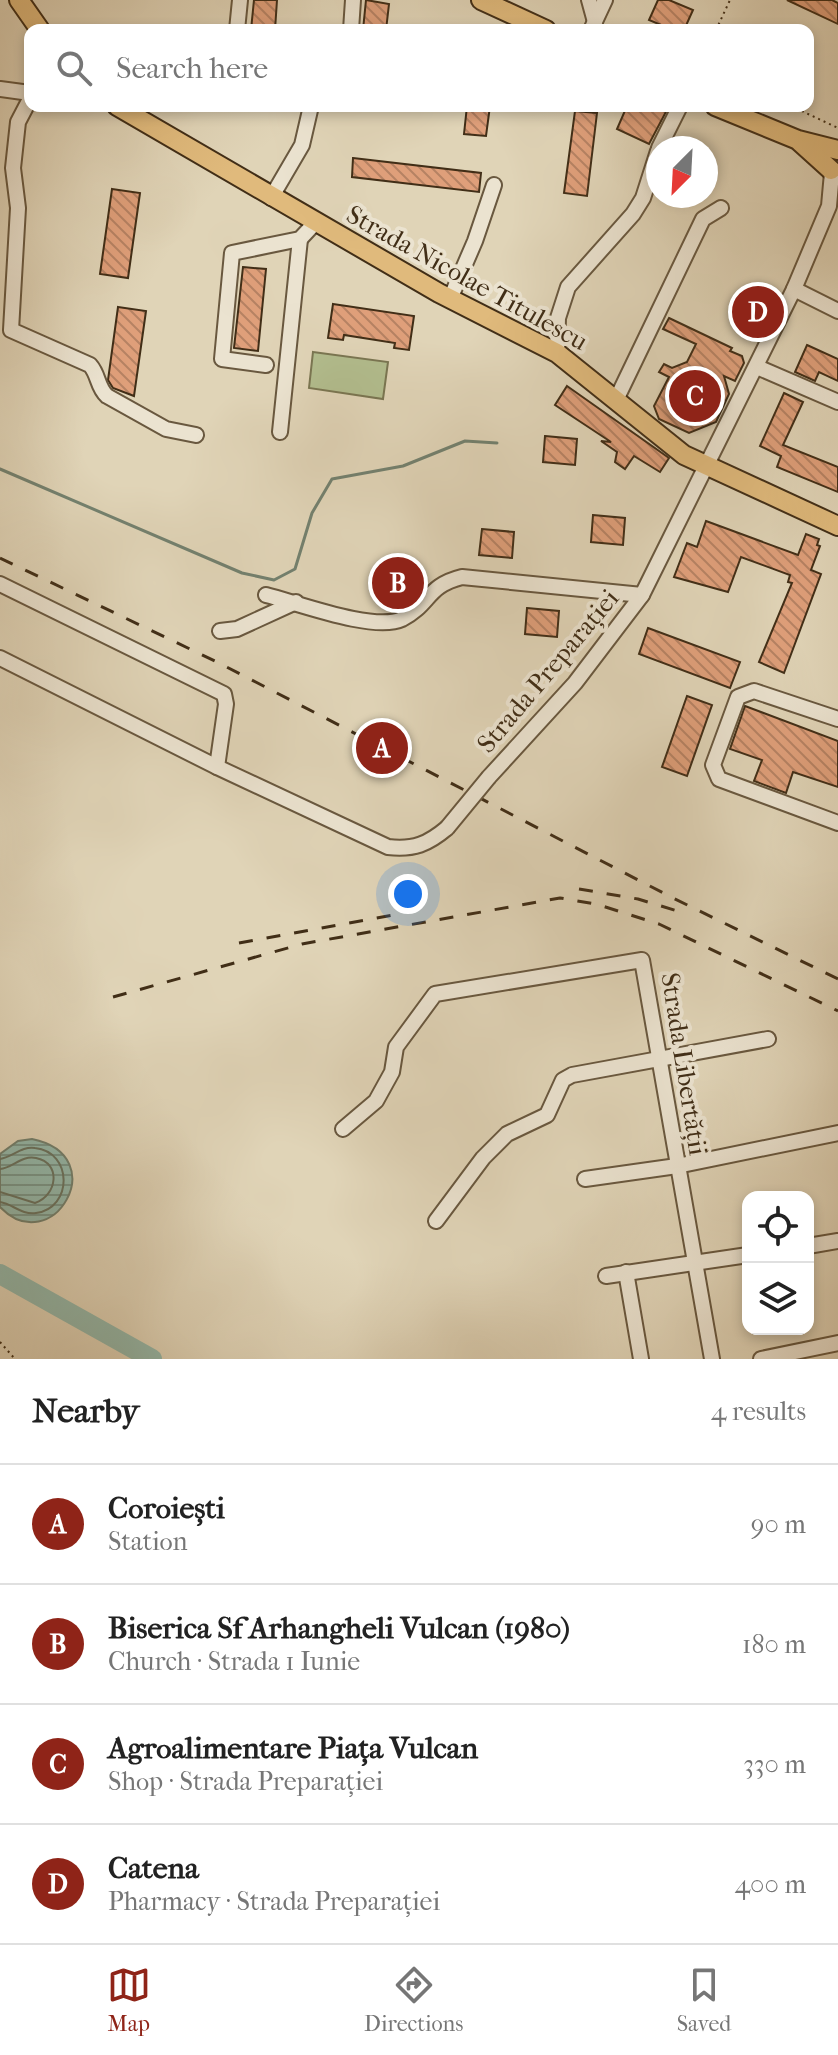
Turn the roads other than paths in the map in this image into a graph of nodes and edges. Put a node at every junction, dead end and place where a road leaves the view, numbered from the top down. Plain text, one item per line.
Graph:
1 (19, 0) edge
2 (240, 0) edge
3 (353, 0) edge
4 (481, 0) edge
5 (589, 0) edge
6 (605, 0) edge
7 (36, 24) edge
8 (238, 24) edge
9 (351, 24) edge
10 (533, 24) edge
11 (593, 24) edge
12 (594, 24) edge
13 (0, 89) edge
14 (24, 92) edge
15 (24, 110) edge
16 (127, 112) edge
17 (310, 112) edge
18 (677, 112) edge
19 (730, 112) edge
20 (665, 136) edge
21 (836, 166) edge
22 (494, 185) dead end
23 (646, 188) edge
24 (271, 198) junction
25 (834, 203) edge
26 (721, 208) dead end
27 (315, 223) junction
28 (300, 239) junction
29 (794, 289) junction
30 (450, 299) junction
31 (838, 311) edge
32 (557, 353) junction
33 (266, 365) dead end
34 (757, 367) junction
35 (616, 400) junction
36 (838, 402) edge
37 (280, 432) dead end
38 (196, 435) dead end
39 (706, 467) junction
40 (838, 526) edge
41 (0, 584) edge
42 (266, 595) dead end
43 (642, 595) junction
44 (296, 602) junction
45 (220, 631) dead end
46 (0, 658) edge
47 (838, 719) edge
48 (217, 767) junction
49 (838, 823) edge
50 (768, 1039) dead end
51 (660, 1059) junction
52 (343, 1129) dead end
53 (838, 1133) edge
54 (677, 1166) junction
55 (585, 1179) dead end
56 (436, 1221) dead end
57 (838, 1241) edge
58 (814, 1245) edge
59 (742, 1256) edge
60 (695, 1263) junction
61 (626, 1272) junction
62 (606, 1276) dead end
63 (838, 1343) edge
64 (641, 1359) edge
65 (712, 1359) edge
66 (761, 1359) edge

1 - 7 main road
2 - 8 street
3 - 9 street
4 - 10 main road
5 - 11 street
6 - 12 street
13 - 14 street
15 - 38 street
16 - 24 main road, Strada Nicolae Titulescu
17 - 24 street
18 - 20 street
19 - 21 main road
21 - 25 street, Strada Preparației
22 - 30 street
23 - 32 street
24 - 27 main road, Strada Nicolae Titulescu
25 - 29 street, Strada Preparației
26 - 35 street
27 - 28 street, Strada Nicolae Titulescu
27 - 30 main road, Strada Nicolae Titulescu
28 - 33 street
28 - 37 street
29 - 31 street
29 - 34 street, Strada Preparației
30 - 32 main road, Strada Nicolae Titulescu
32 - 35 main road, Strada Nicolae Titulescu
34 - 36 street
34 - 39 street, Strada Preparației
35 - 39 main road, Strada Nicolae Titulescu
39 - 40 main road, Strada Nicolae Titulescu
39 - 43 street, Strada Preparației
41 - 48 street
42 - 44 street
43 - 44 street
43 - 48 street, Strada Preparației, bridge
44 - 45 street
46 - 48 street
47 - 49 street
50 - 51 street
51 - 52 street, Strada Libertății
51 - 54 street, Strada Libertății
51 - 56 street
53 - 54 street
54 - 55 street
54 - 60 street, Strada Libertății
57 - 58 street
59 - 60 street
60 - 61 street
60 - 65 street, Strada Libertății
61 - 62 street
61 - 64 street
63 - 66 street

